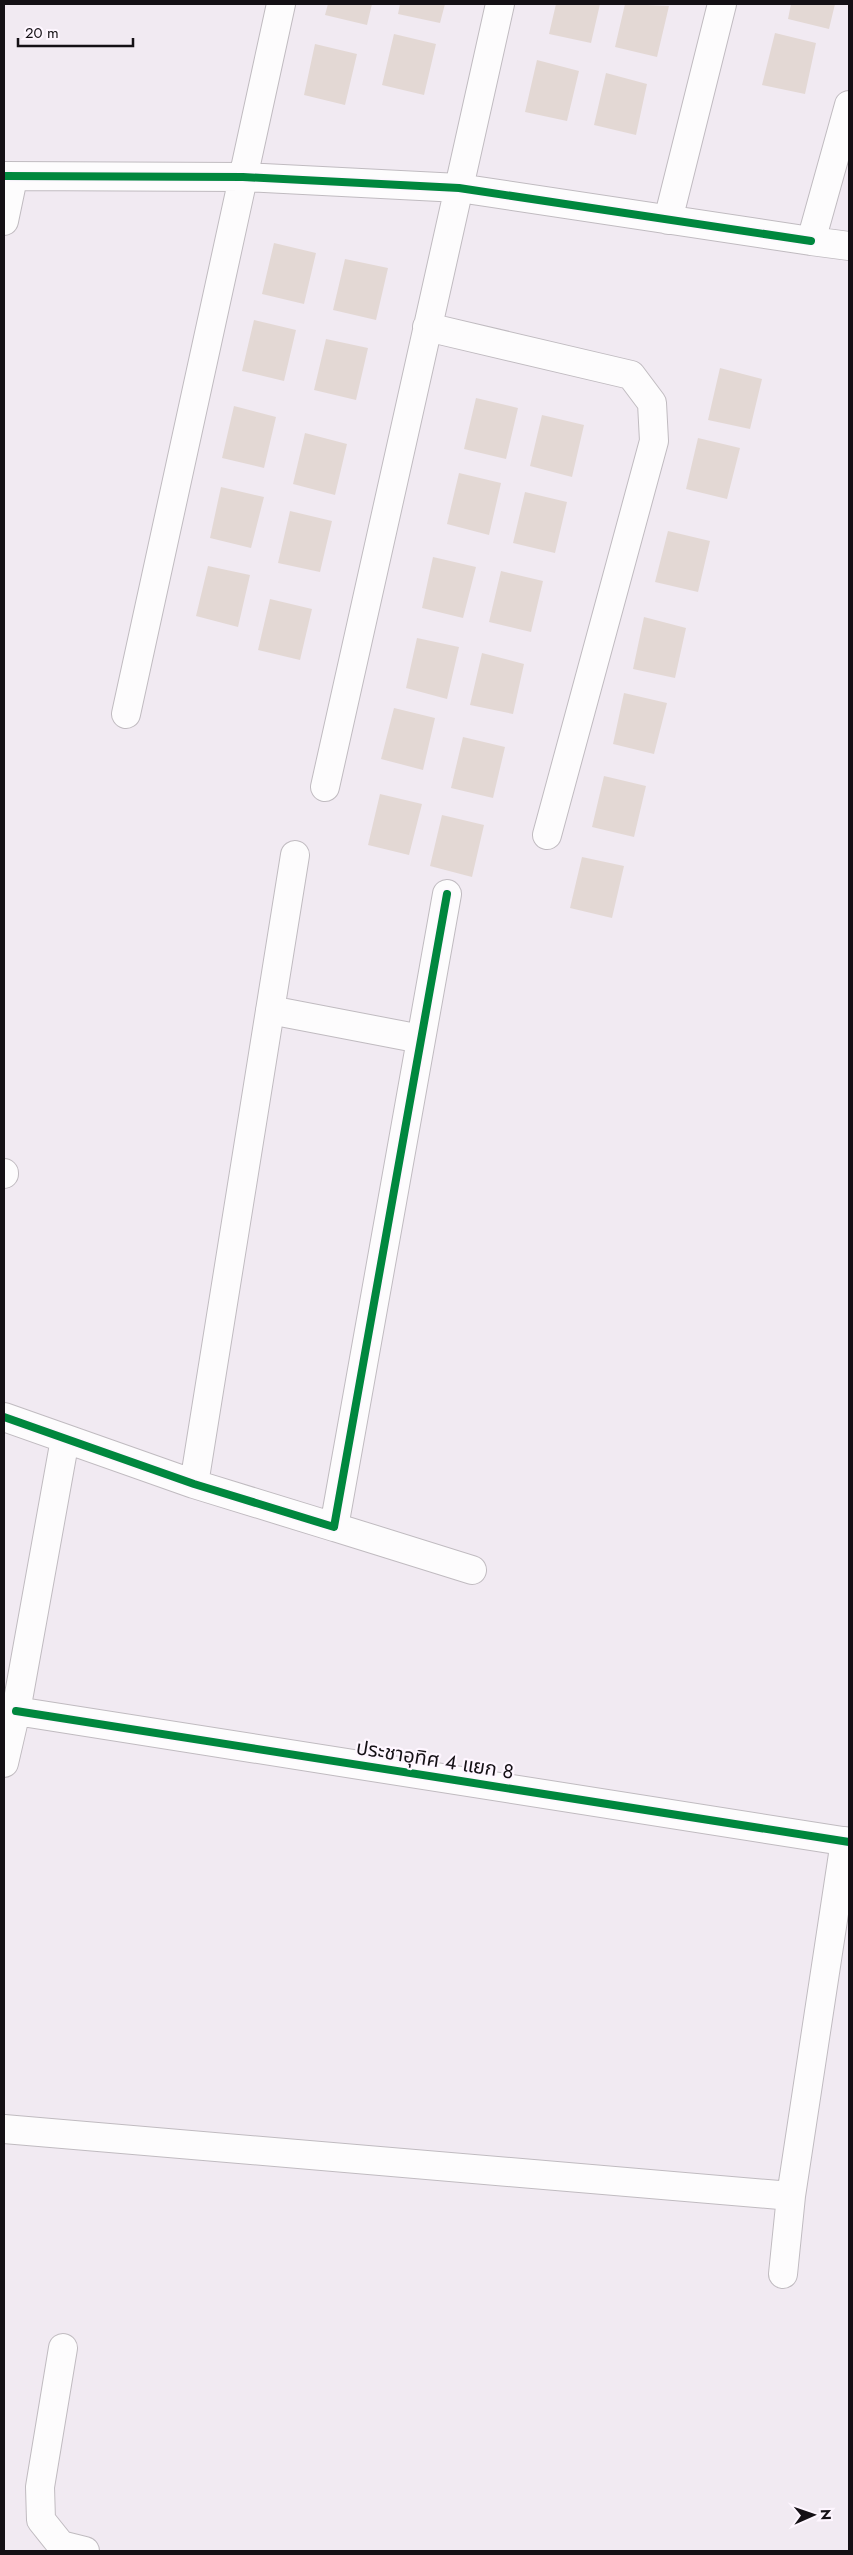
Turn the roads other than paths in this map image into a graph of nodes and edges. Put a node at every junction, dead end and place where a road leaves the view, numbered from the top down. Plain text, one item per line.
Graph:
1 (281, 4) edge
2 (500, 4) edge
3 (722, 4) edge
4 (849, 105) edge
5 (8, 177) edge
6 (243, 177) junction
7 (459, 188) junction
8 (668, 220) junction
9 (4, 221) edge
10 (810, 241) junction
11 (849, 246) edge
12 (427, 327) junction
13 (126, 714) dead end
14 (324, 787) dead end
15 (547, 835) dead end
16 (295, 856) dead end
17 (447, 894) dead end
18 (270, 1010) junction
19 (421, 1039) junction
20 (4, 1417) edge
21 (65, 1439) junction
22 (194, 1484) junction
23 (334, 1527) junction
24 (472, 1570) dead end
25 (16, 1711) junction
26 (4, 1762) edge
27 (847, 1841) edge
28 (4, 2129) edge
29 (791, 2196) junction
30 (783, 2274) dead end
31 (63, 2348) dead end
32 (85, 2551) edge

1 - 6 street
2 - 7 street
3 - 8 street
4 - 10 street
5 - 6 street
5 - 9 street
6 - 7 street
6 - 13 street
7 - 8 street
7 - 12 street
8 - 10 street
10 - 11 street
12 - 14 street
12 - 15 street
16 - 18 street
17 - 19 street
18 - 19 street
18 - 22 street
19 - 23 street
20 - 21 street
21 - 22 street
21 - 25 street
22 - 23 street
23 - 24 street
25 - 26 street
25 - 27 street, ประชาอุทิศ 4 แยก 8
27 - 29 street
28 - 29 street
29 - 30 street
31 - 32 street

